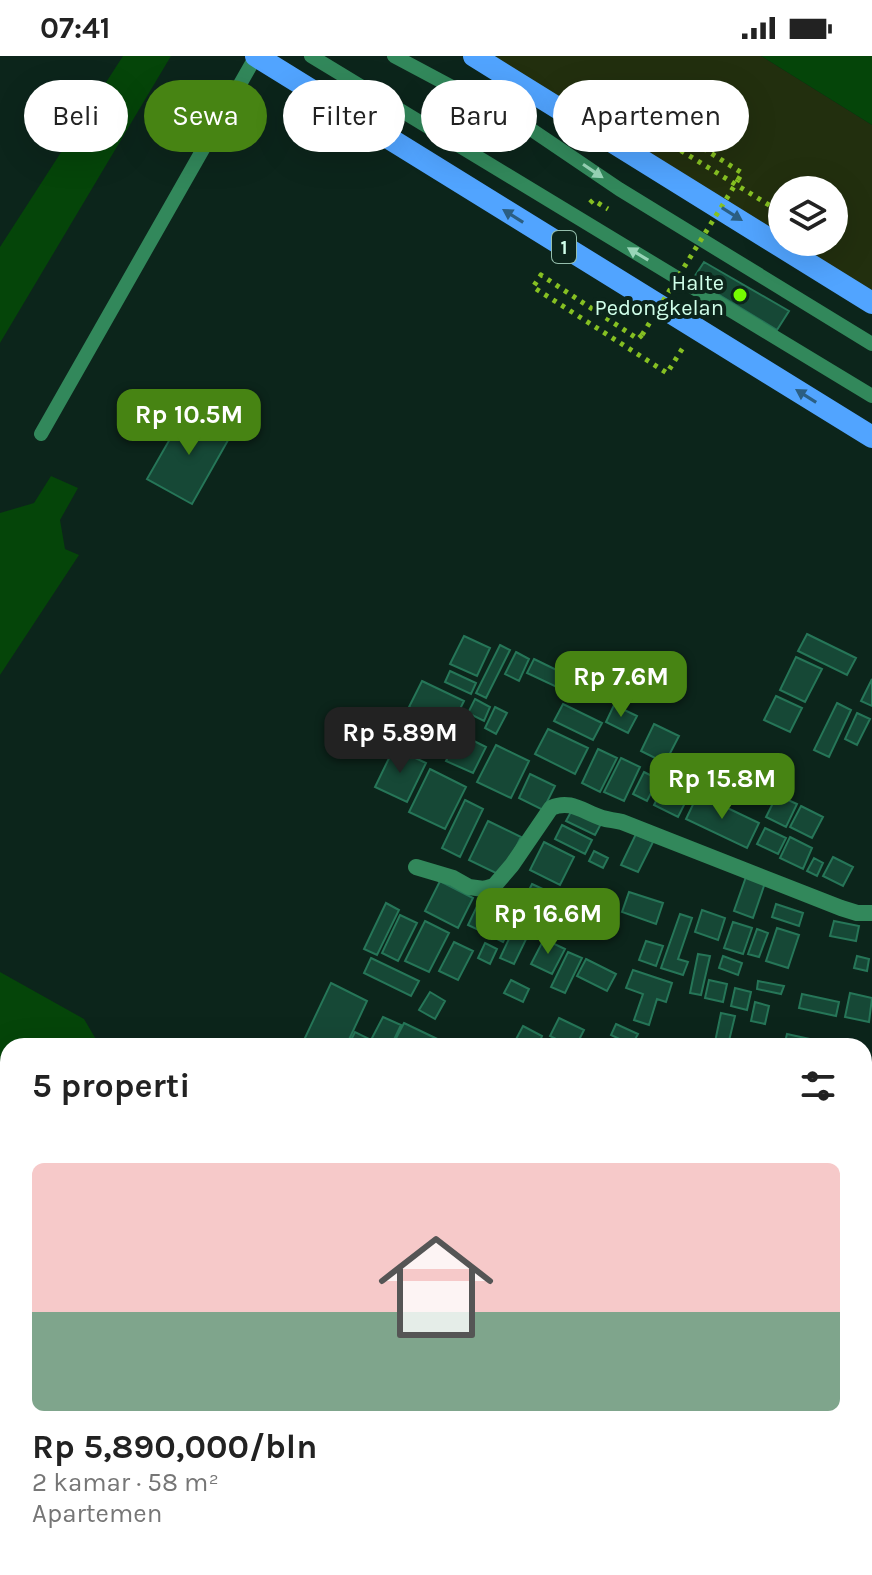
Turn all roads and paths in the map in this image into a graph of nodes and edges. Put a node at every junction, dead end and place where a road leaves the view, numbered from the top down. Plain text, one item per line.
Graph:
1 (256, 56) edge
2 (311, 56) edge
3 (394, 56) edge
4 (474, 56) edge
5 (762, 233) junction
6 (872, 303) edge
7 (695, 328) junction
8 (872, 344) edge
9 (872, 396) edge
10 (41, 434) dead end
11 (872, 437) edge
12 (416, 867) dead end
13 (872, 913) edge

7 -> 1 highway, 1
1 - 10 lane
9 -> 2 lane
3 -> 8 lane
4 -> 5 highway
5 - 6 highway
5 - 7 path, bridge
11 -> 7 highway, 1
12 - 13 street

